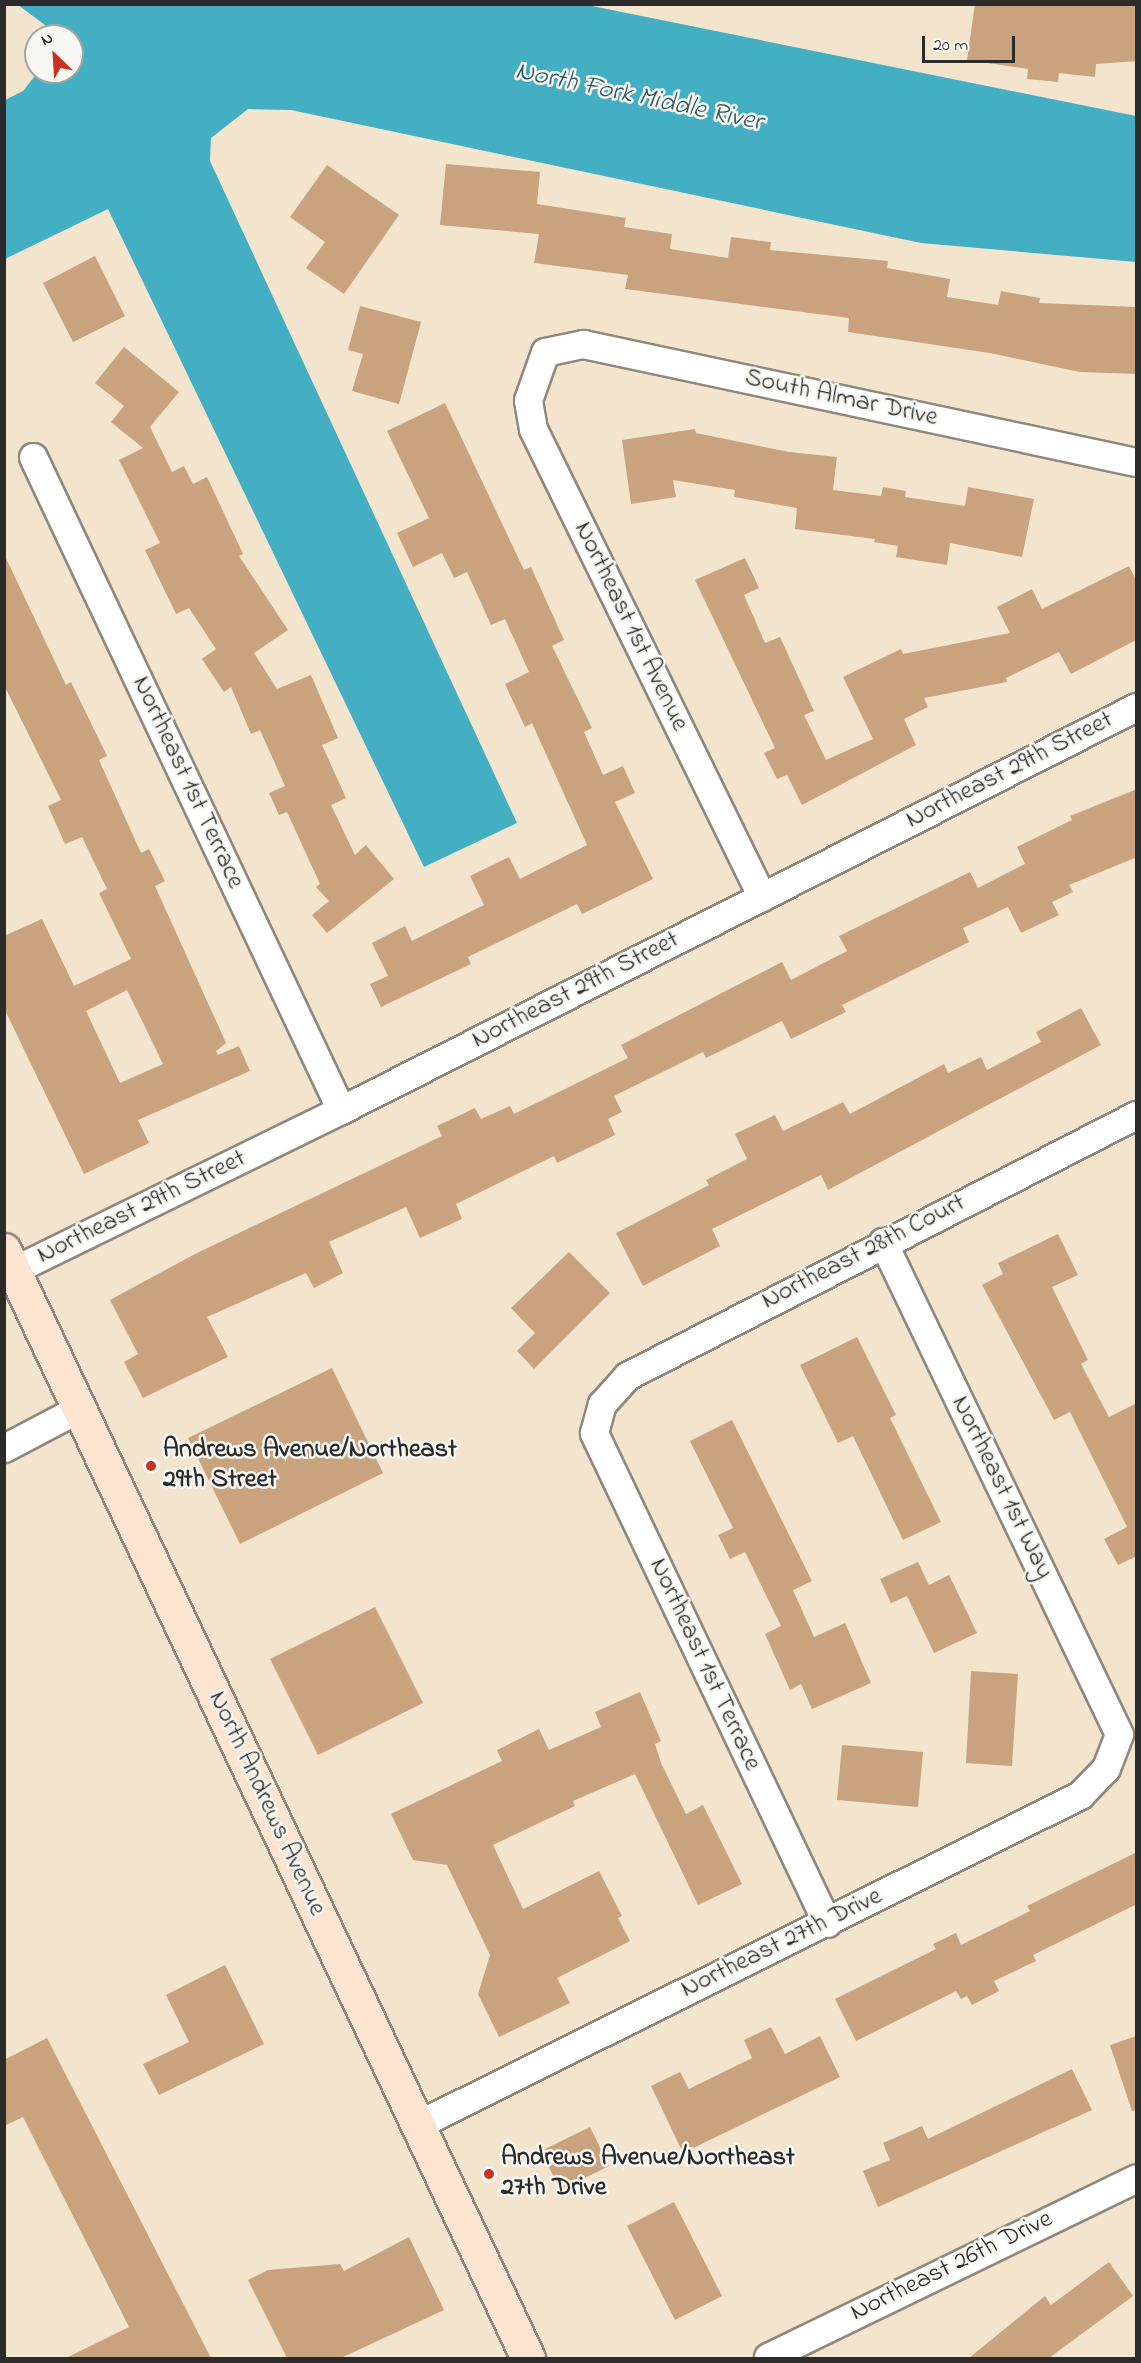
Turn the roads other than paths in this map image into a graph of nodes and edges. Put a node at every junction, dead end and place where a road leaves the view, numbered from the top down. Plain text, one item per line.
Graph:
1 (545, 352) joint
2 (33, 457) dead end
3 (1137, 462) edge
4 (1137, 707) edge
5 (762, 897) junction
6 (341, 1110) junction
7 (1137, 1115) edge
8 (883, 1242) junction
9 (9, 1260) edge
10 (602, 1404) joint
11 (80, 1408) junction
12 (4, 1448) edge
13 (1119, 1734) joint
14 (827, 1923) junction
15 (417, 2125) junction
16 (1137, 2178) edge
17 (768, 2357) dead end
18 (528, 2358) edge

1 - 3 street, South Almar Drive
1 - 5 street, Northeast 1st Avenue
2 - 6 street, Northeast 1st Terrace
4 - 5 street, Northeast 29th Street
5 - 6 street, Northeast 29th Street
6 - 9 street, Northeast 29th Street
7 - 8 street, Northeast 28th Court
8 - 10 street, Northeast 28th Court
8 - 13 street, Northeast 1st Way
9 - 11 main road, North Andrews Avenue
10 - 14 street, Northeast 1st Terrace
11 - 12 street
11 - 15 main road, North Andrews Avenue
13 - 14 street, Northeast 27th Drive
14 - 15 street, Northeast 27th Drive
15 - 18 main road, North Andrews Avenue
16 - 17 street, Northeast 26th Drive

